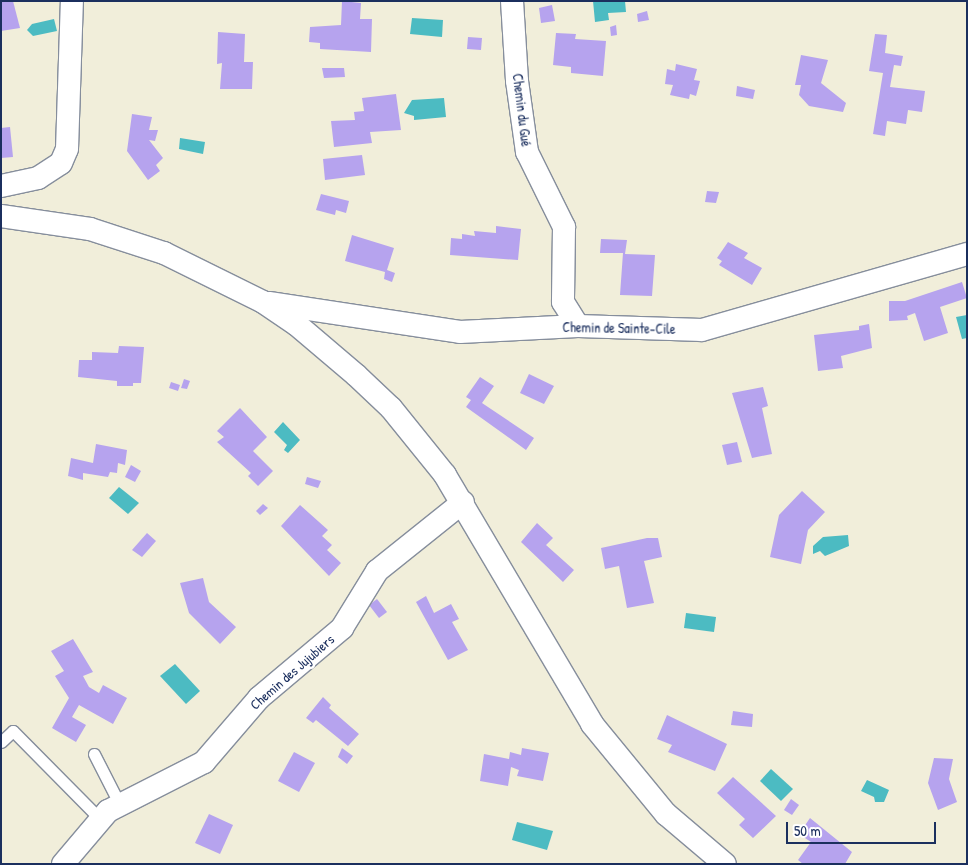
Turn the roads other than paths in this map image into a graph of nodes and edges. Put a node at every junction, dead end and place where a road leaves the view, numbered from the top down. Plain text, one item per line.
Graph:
1 (72, 1) edge
2 (512, 1) edge
3 (1, 186) edge
4 (1, 216) edge
5 (967, 254) edge
6 (263, 302) junction
7 (578, 326) junction
8 (463, 502) junction
9 (1, 742) edge
10 (94, 754) dead end
11 (120, 805) junction
12 (101, 820) junction
13 (63, 864) edge
14 (725, 864) edge

1 - 3 street
2 - 7 street, Chemin du Gué
4 - 6 street
5 - 7 street, Chemin de Sainte-Cile
6 - 7 street, Chemin de Sainte-Cile
6 - 8 street
8 - 11 street, Chemin des Jujubiers
8 - 14 street
9 - 12 lane
10 - 11 lane
11 - 12 street, Chemin des Jujubiers
12 - 13 street, Chemin des Jujubiers

